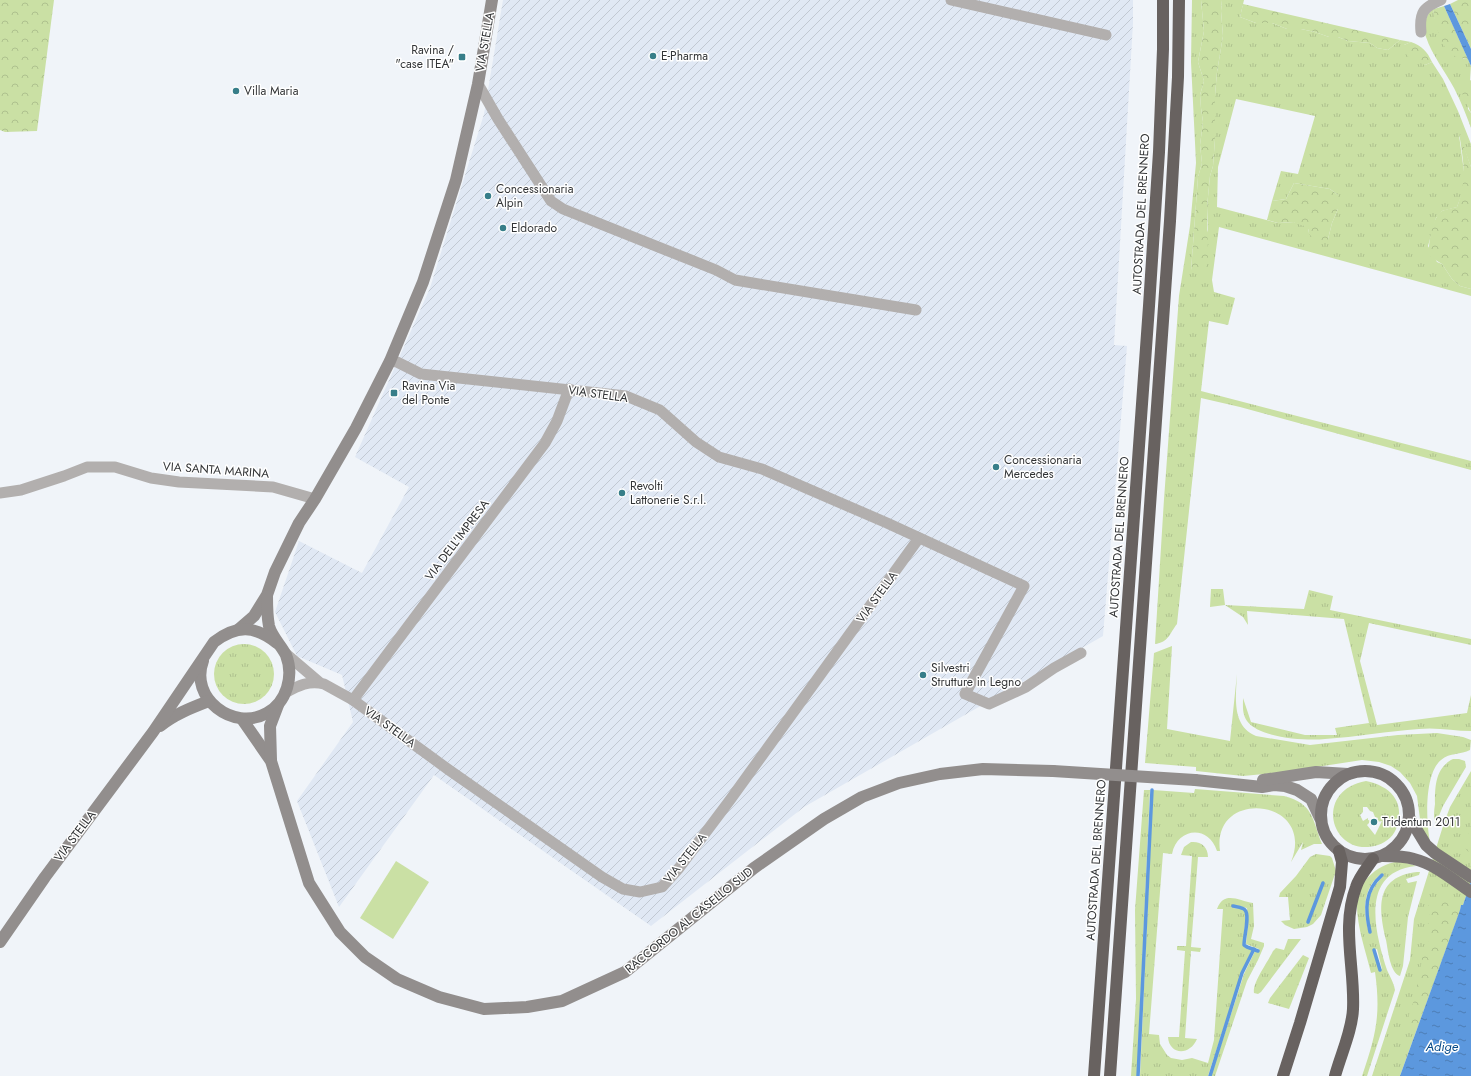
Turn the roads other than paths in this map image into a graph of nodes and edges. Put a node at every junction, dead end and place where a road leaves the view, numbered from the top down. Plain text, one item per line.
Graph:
1 (492, 0) edge
2 (951, 0) edge
3 (1163, 0) edge
4 (1179, 0) edge
5 (1436, 2) edge
6 (1421, 32) dead end
7 (1106, 35) dead end
8 (478, 84) junction
9 (916, 310) dead end
10 (390, 361) junction
11 (569, 389) junction
12 (0, 493) edge
13 (315, 499) junction
14 (919, 538) junction
15 (267, 594) junction
16 (239, 630) junction
17 (277, 642) junction
18 (205, 653) junction
19 (1081, 653) dead end
20 (285, 654) junction
21 (319, 682) junction
22 (285, 693) junction
23 (353, 700) junction
24 (209, 701) junction
25 (278, 705) junction
26 (242, 719) junction
27 (153, 732) junction
28 (271, 761) junction
29 (1348, 774) junction
30 (1228, 784) junction
31 (1409, 817) junction
32 (1320, 818) junction
33 (1339, 851) junction
34 (1378, 857) junction
35 (1471, 877) edge
36 (1471, 892) edge
37 (0, 942) edge
38 (1094, 1075) edge
39 (1110, 1076) edge
40 (1282, 1076) edge
41 (1334, 1076) edge

1 - 8 main road, VIA STELLA
2 - 7 street
3 - 38 highway, AUTOSTRADA DEL BRENNERO
4 - 39 highway
5 - 6 street
8 - 9 street, VIA STELLA
8 - 10 main road, VIA STELLA
10 - 11 street, VIA STELLA
10 - 13 main road, VIA STELLA
11 - 14 street, VIA STELLA
11 - 23 street, VIA DELL'IMPRESA
12 - 13 street, VIA SANTA MARINA
13 - 15 main road, VIA STELLA
14 - 19 street, VIA STELLA
14 - 23 street, VIA STELLA
15 - 16 main road, VIA STELLA
15 - 17 main road, VIA STELLA
16 - 17 main road, VIA STELLA
16 - 18 main road, VIA STELLA
17 - 20 main road, VIA STELLA
18 - 24 main road, VIA STELLA
18 - 27 main road, VIA STELLA
20 - 21 street, VIA STELLA
20 - 22 main road, VIA STELLA
21 - 22 street
21 - 23 street, VIA STELLA
22 - 25 main road, VIA STELLA
24 - 26 main road, VIA STELLA
24 - 27 main road, VIA STELLA
25 - 26 main road, VIA STELLA
25 - 28 main road, RACCORDO AL CASELLO SUD
26 - 28 main road, RACCORDO AL CASELLO SUD
27 - 37 main road, VIA STELLA
28 - 30 main road, RACCORDO AL CASELLO SUD, bridge
29 - 30 main road, RACCORDO AL CASELLO SUD
29 - 31 main road, RACCORDO AL CASELLO SUD
29 - 32 main road, RACCORDO AL CASELLO SUD
30 - 32 main road, RACCORDO AL CASELLO SUD
31 - 34 main road, RACCORDO AL CASELLO SUD
31 - 35 main road, RACCORDO AL CASELLO SUD
32 - 33 main road, RACCORDO AL CASELLO SUD
33 - 34 main road, RACCORDO AL CASELLO SUD
33 - 40 highway
34 - 36 main road, RACCORDO AL CASELLO SUD
34 - 41 highway

